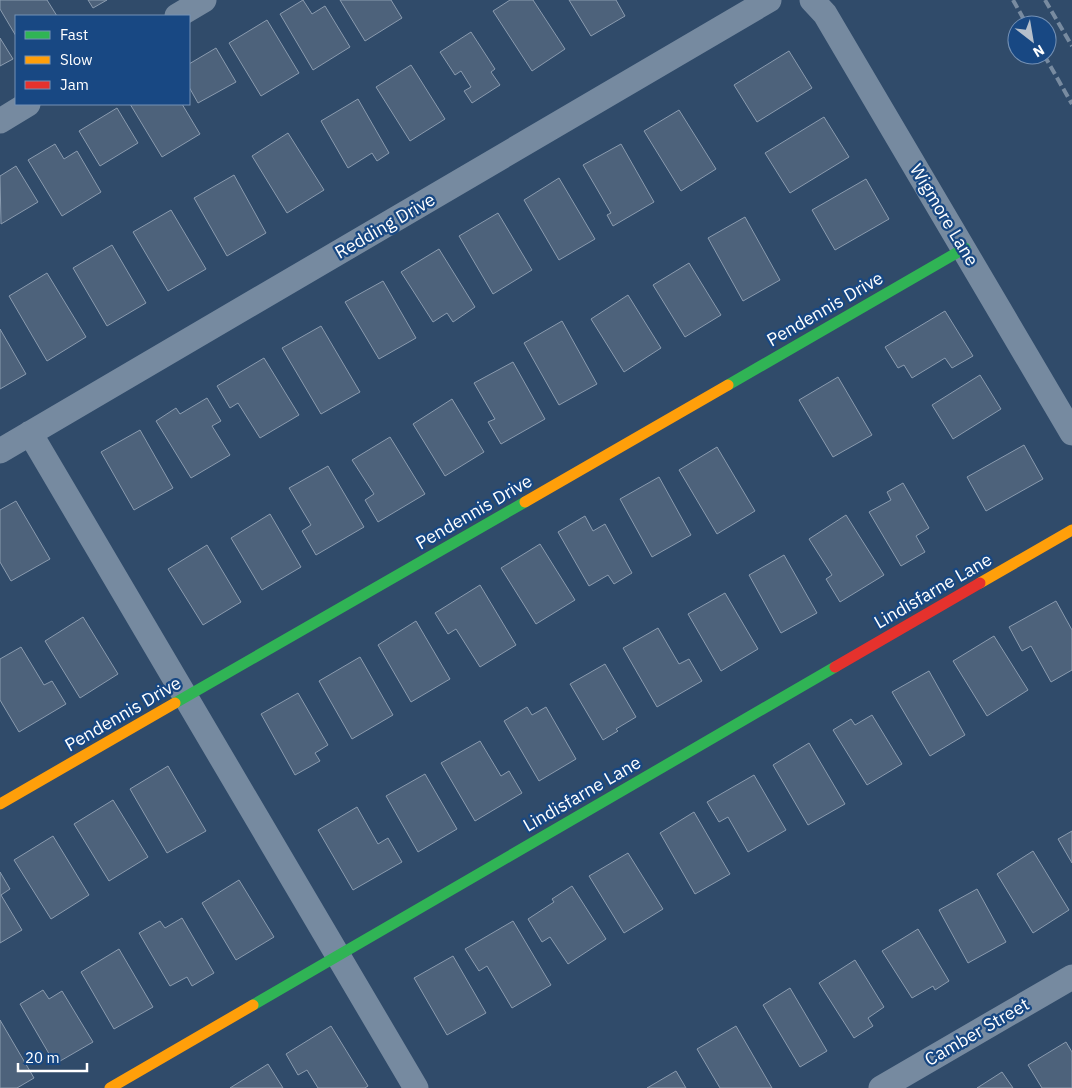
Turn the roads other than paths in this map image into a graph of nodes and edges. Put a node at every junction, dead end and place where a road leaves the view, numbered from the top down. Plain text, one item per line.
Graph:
1 (204, 0) edge
2 (769, 0) edge
3 (812, 0) edge
4 (178, 15) edge
5 (26, 105) edge
6 (0, 120) edge
7 (964, 248) junction
8 (1072, 433) edge
9 (30, 434) junction
10 (0, 451) edge
11 (1072, 530) edge
12 (186, 698) junction
13 (0, 804) edge
14 (338, 956) junction
15 (1072, 976) edge
16 (110, 1088) edge
17 (416, 1088) edge
18 (882, 1088) edge

1 - 4 street
2 - 9 street, Redding Drive
3 - 7 street, Wigmore Lane
5 - 6 street
7 - 8 street, Wigmore Lane
7 - 12 street, Pendennis Drive
9 - 10 street, Redding Drive
9 - 12 street
11 - 14 street, Lindisfarne Lane
12 - 13 street, Pendennis Drive
12 - 14 street
14 - 16 street, Lindisfarne Lane
14 - 17 street
15 - 18 street, Camber Street

